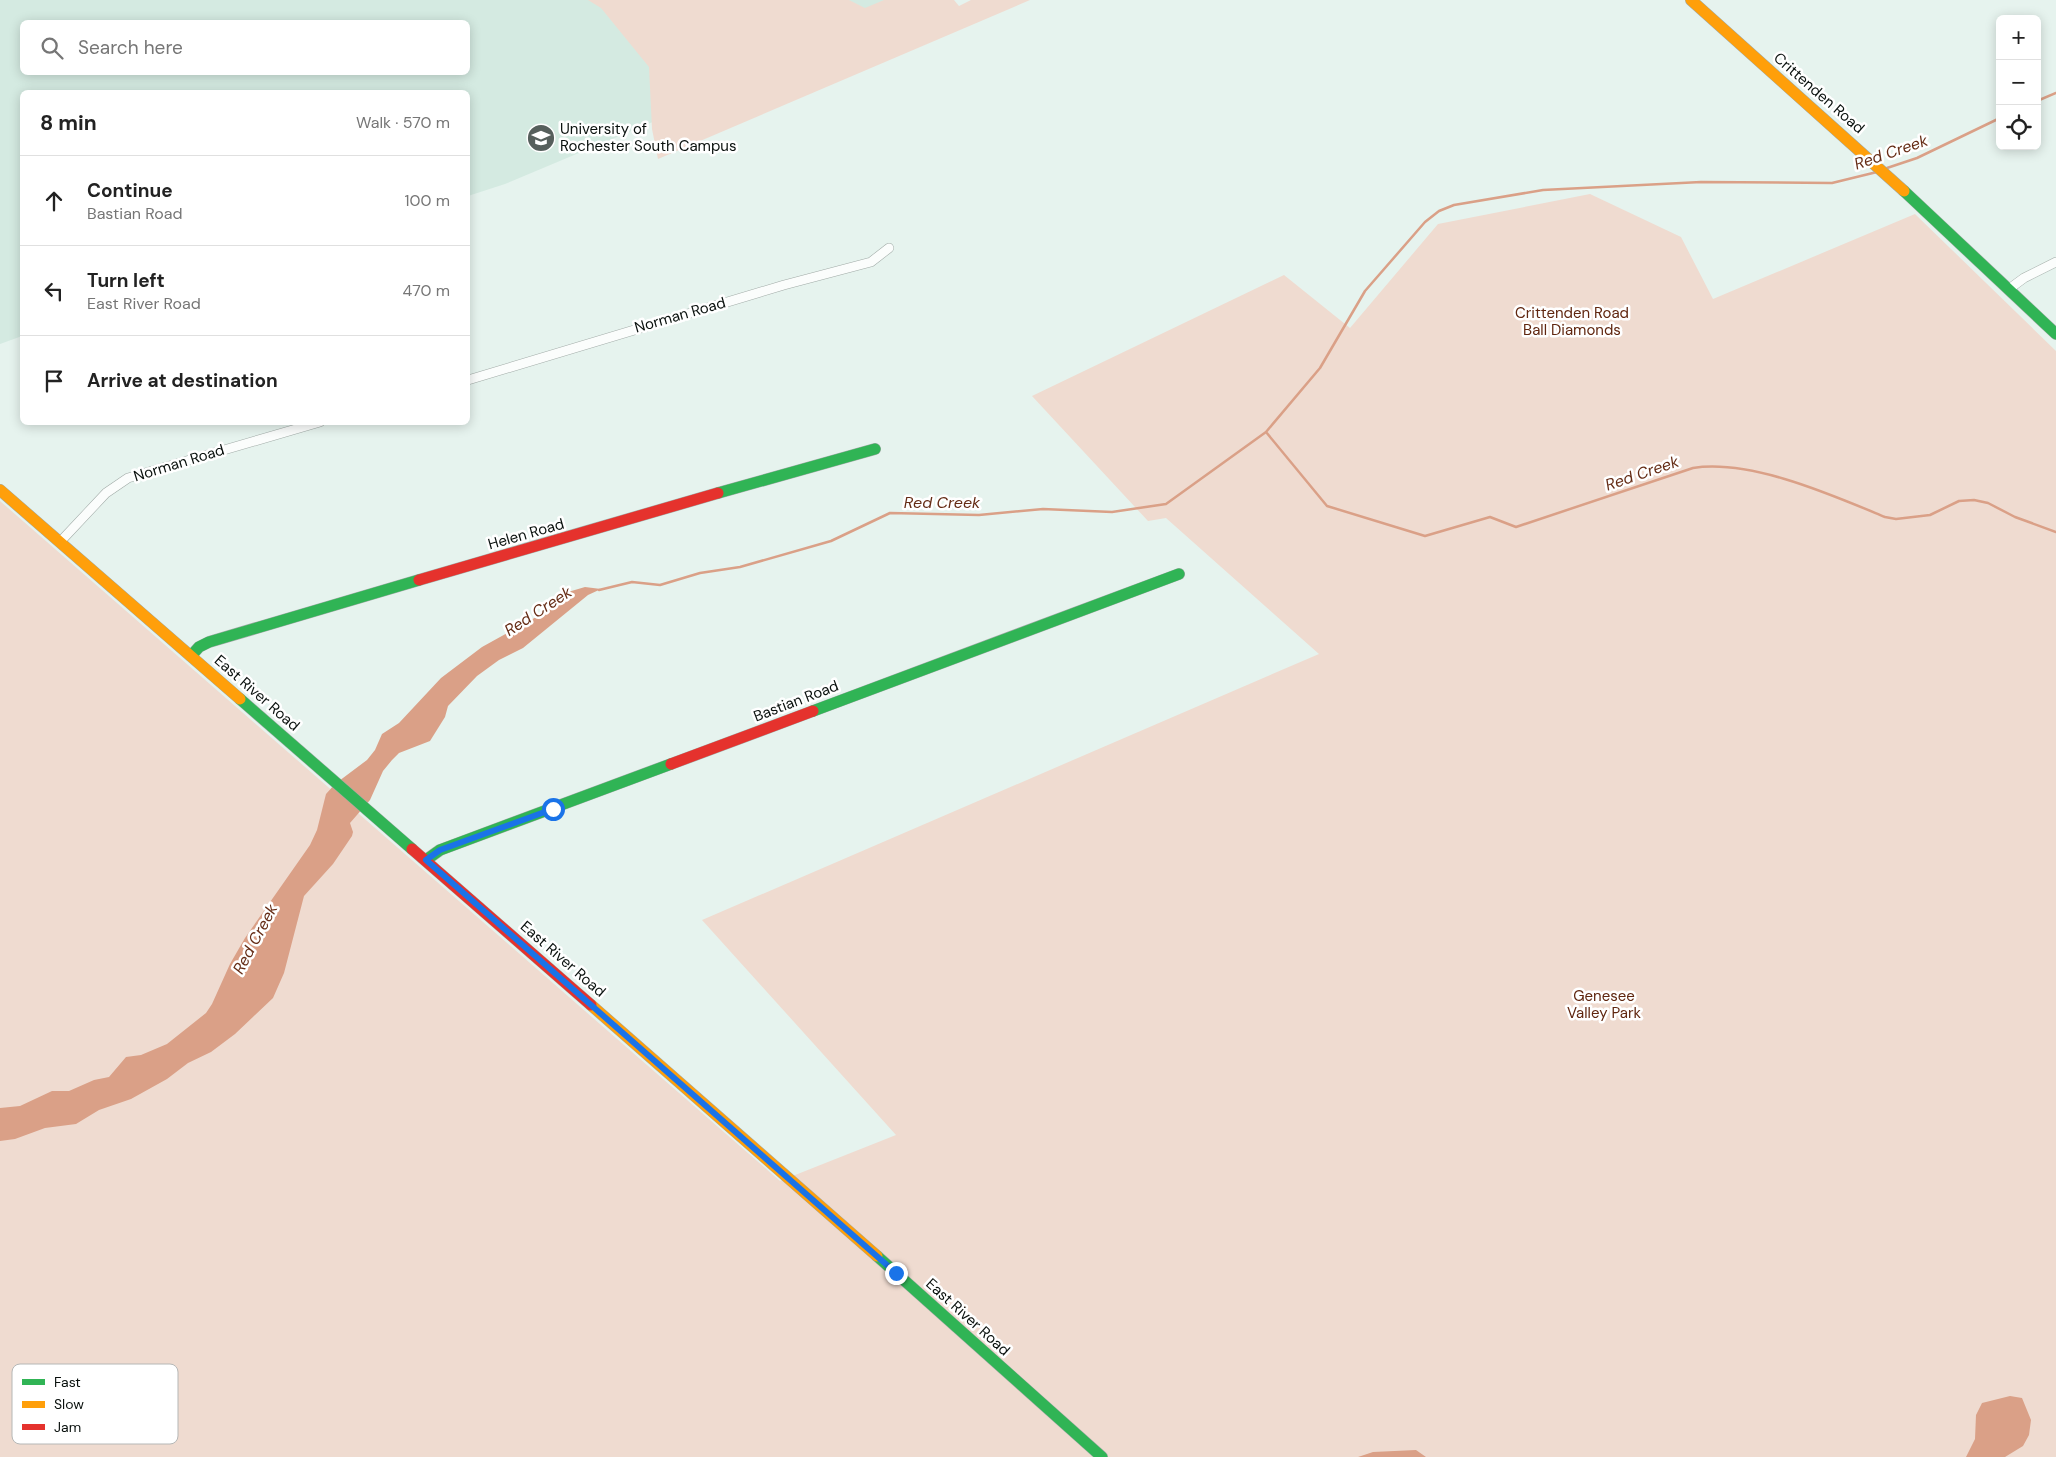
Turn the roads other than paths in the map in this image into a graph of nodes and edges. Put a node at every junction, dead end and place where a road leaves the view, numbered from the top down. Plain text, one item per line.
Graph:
1 (1691, 0) edge
2 (889, 248) dead end
3 (2056, 262) edge
4 (2009, 289) junction
5 (2056, 334) edge
6 (470, 379) edge
7 (310, 425) edge
8 (874, 449) dead end
9 (0, 490) edge
10 (60, 542) junction
11 (1179, 574) dead end
12 (191, 656) junction
13 (426, 860) junction
14 (1102, 1457) edge

1 - 4 street, Crittenden Road
2 - 6 street, Norman Road
3 - 4 street
4 - 5 street, Crittenden Road
7 - 10 street, Norman Road
8 - 12 street, Helen Road
9 - 10 street, East River Road
10 - 12 street, East River Road
11 - 13 street, Bastian Road
12 - 13 street, East River Road
13 - 14 street, East River Road

